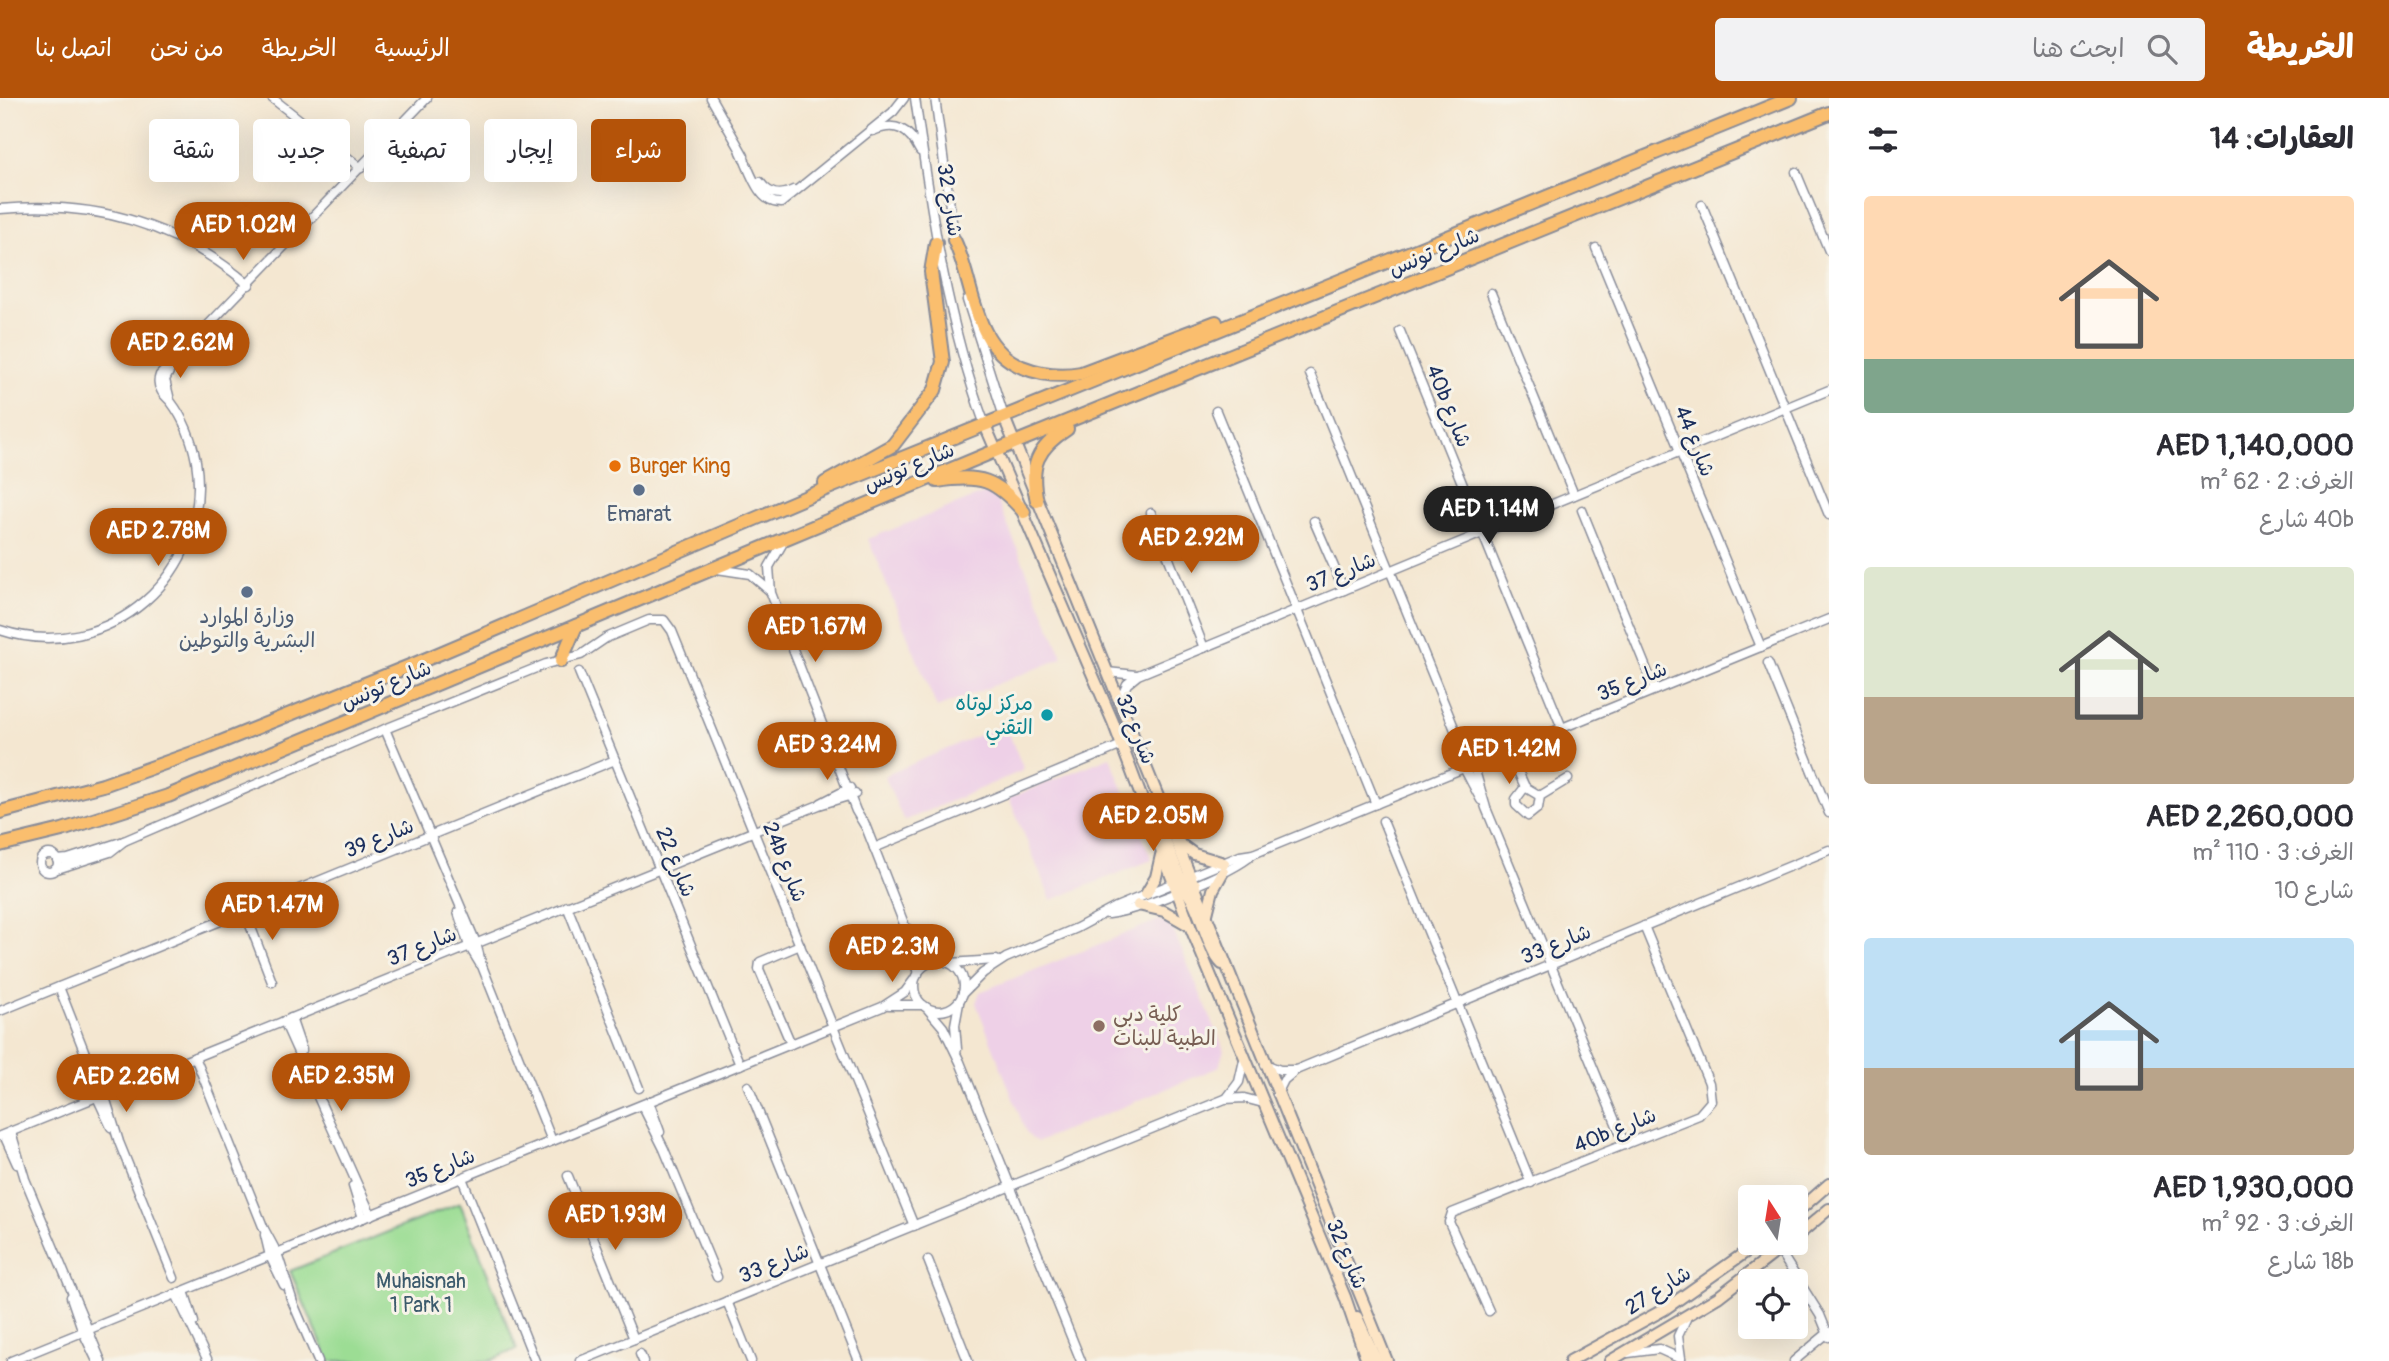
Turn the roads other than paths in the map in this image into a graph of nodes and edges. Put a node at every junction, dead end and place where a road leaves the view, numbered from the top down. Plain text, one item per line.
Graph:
1 (272, 98) edge
2 (427, 98) edge
3 (711, 98) edge
4 (904, 98) edge
5 (915, 98) edge
6 (934, 98) edge
7 (1791, 98) edge
8 (1829, 113) edge
9 (864, 136) junction
10 (924, 157) junction
11 (360, 170) junction
12 (1796, 172) dead end
13 (1702, 205) dead end
14 (0, 209) edge
15 (954, 240) junction
16 (936, 243) junction
17 (1596, 248) dead end
18 (1829, 251) edge
19 (247, 287) junction
20 (1491, 293) dead end
21 (1247, 317) junction
22 (1400, 331) dead end
23 (1310, 374) dead end
24 (1829, 390) edge
25 (1785, 408) junction
26 (1216, 411) dead end
27 (1091, 413) junction
28 (1004, 417) junction
29 (985, 425) junction
30 (1014, 443) junction
31 (997, 451) junction
32 (1680, 452) junction
33 (916, 485) junction
34 (811, 495) junction
35 (1574, 495) junction
36 (1037, 501) junction
37 (1582, 510) dead end
38 (1024, 512) junction
39 (1151, 513) dead end
40 (1829, 515) edge
41 (1314, 521) dead end
42 (1482, 533) junction
43 (786, 538) junction
44 (714, 569) junction
45 (1389, 572) junction
46 (1344, 590) junction
47 (771, 593) junction
48 (1296, 610) junction
49 (1829, 619) edge
50 (576, 626) junction
51 (0, 630) edge
52 (1761, 647) junction
53 (567, 648) junction
54 (1204, 648) junction
55 (581, 654) junction
56 (561, 660) junction
57 (1768, 663) dead end
58 (579, 672) dead end
59 (1107, 672) junction
60 (1138, 675) junction
61 (1655, 690) junction
62 (1118, 702) junction
63 (1562, 728) junction
64 (385, 729) junction
65 (1122, 745) junction
66 (1508, 751) junction
67 (1464, 752) dead end
68 (615, 760) junction
69 (1469, 766) junction
70 (1135, 779) junction
71 (1568, 779) dead end
72 (1525, 787) junction
73 (851, 792) junction
74 (1540, 796) junction
75 (1376, 804) junction
76 (0, 812) edge
77 (1829, 813) edge
78 (1383, 821) dead end
79 (754, 831) junction
80 (429, 836) junction
81 (1175, 838) junction
82 (124, 841) junction
83 (0, 845) edge
84 (874, 848) junction
85 (1829, 850) edge
86 (1161, 852) junction
87 (57, 860) junction
88 (1223, 867) junction
89 (660, 869) junction
90 (54, 870) junction
91 (1184, 883) junction
92 (1146, 894) junction
93 (1138, 905) junction
94 (568, 906) junction
95 (245, 912) junction
96 (1106, 914) junction
97 (1207, 915) junction
98 (902, 918) junction
99 (1190, 926) junction
100 (1644, 926) junction
101 (472, 945) junction
102 (800, 945) junction
103 (1006, 958) junction
104 (947, 962) junction
105 (1551, 964) junction
106 (1227, 967) junction
107 (917, 975) junction
108 (272, 982) dead end
109 (59, 987) junction
110 (961, 996) junction
111 (1457, 1003) junction
112 (925, 1006) junction
113 (882, 1007) junction
114 (0, 1011) edge
115 (288, 1019) junction
116 (833, 1027) junction
117 (791, 1044) junction
118 (195, 1057) junction
119 (1244, 1060) junction
120 (960, 1062) junction
121 (1265, 1064) junction
122 (740, 1065) junction
123 (90, 1066) dead end
124 (1296, 1070) junction
125 (748, 1086) dead end
126 (639, 1088) dead end
127 (1277, 1094) junction
128 (101, 1096) junction
129 (1225, 1099) junction
130 (646, 1103) junction
131 (1263, 1103) junction
132 (5, 1134) edge
133 (552, 1141) junction
134 (1625, 1145) junction
135 (568, 1177) dead end
136 (462, 1178) junction
137 (1531, 1183) junction
138 (1829, 1184) edge
139 (1010, 1186) junction
140 (1808, 1202) edge
141 (1829, 1209) edge
142 (367, 1216) junction
143 (914, 1226) junction
144 (1808, 1227) edge
145 (274, 1254) junction
146 (1742, 1255) edge
147 (1773, 1255) edge
148 (1789, 1255) edge
149 (928, 1260) dead end
150 (820, 1263) junction
151 (717, 1277) dead end
152 (174, 1278) dead end
153 (180, 1292) junction
154 (1345, 1297) junction
155 (727, 1301) junction
156 (1489, 1311) dead end
157 (1686, 1319) junction
158 (1356, 1329) junction
159 (86, 1330) junction
160 (1829, 1334) edge
161 (634, 1339) junction
162 (1626, 1353) junction
163 (1682, 1360) edge
164 (11, 1361) edge
165 (99, 1361) edge
166 (208, 1361) edge
167 (318, 1361) edge
168 (536, 1361) edge
169 (579, 1361) edge
170 (751, 1361) edge
171 (859, 1361) edge
172 (968, 1361) edge
173 (1080, 1361) edge
174 (1359, 1361) edge
175 (1367, 1361) edge
176 (1377, 1361) edge
177 (1389, 1361) edge
178 (1570, 1361) edge
179 (1610, 1361) edge
180 (1794, 1361) edge

1 - 11 street
2 - 11 street
3 - 9 street
4 - 9 street
5 - 10 street, شارع 32
6 - 15 street, شارع 32
7 - 21 main road, شارع تونس
8 - 27 main road, شارع تونس
9 - 10 street
10 - 16 street, شارع 32
11 - 19 street
12 - 18 street
13 - 25 street
14 - 19 street
15 - 21 main road
15 - 28 street, شارع 32
16 - 29 street, شارع 32
16 - 34 main road
17 - 32 street, شارع 44
19 - 51 street
20 - 35 street
21 - 28 main road, شارع تونس
22 - 42 street, 40b شارع
23 - 45 street
24 - 25 street, شارع 37
25 - 32 street, شارع 37
25 - 40 street
26 - 48 street
27 - 30 main road, شارع تونس
27 - 36 main road
28 - 29 main road, شارع تونس
28 - 30 street, شارع 32
29 - 31 street, شارع 32
29 - 34 main road, شارع تونس
30 - 31 main road, شارع تونس
30 - 36 street, شارع 32
31 - 33 main road, شارع تونس
31 - 38 street, شارع 32
32 - 35 street, شارع 37
32 - 52 street, شارع 44
33 - 38 main road
33 - 43 main road, شارع تونس
34 - 76 main road, شارع تونس
35 - 42 street, شارع 37
36 - 59 street, شارع 32
37 - 61 street
38 - 65 street, شارع 32
39 - 54 street
41 - 46 street
42 - 45 street, شارع 37
42 - 63 street, 40b شارع
43 - 44 main road, شارع تونس
43 - 47 street
44 - 47 street
44 - 50 main road, شارع تونس
45 - 46 street, شارع 37
45 - 67 street
46 - 48 street, شارع 37
47 - 73 street
48 - 54 street, شارع 37
48 - 75 street
49 - 52 street, شارع 35
50 - 53 main road
50 - 83 main road, شارع تونس
52 - 61 street, شارع 35
53 - 55 street
53 - 56 main road
54 - 60 street, شارع 37
55 - 56 street
55 - 79 street, 24b شارع
56 - 64 street
57 - 77 street
58 - 68 street, شارع 22
59 - 60 street, شارع 37
59 - 62 street, شارع 32
60 - 62 street
61 - 63 street, شارع 35
62 - 81 street, شارع 32
63 - 66 street, شارع 35
64 - 80 street
64 - 82 street
65 - 70 street, شارع 32
65 - 84 street
66 - 69 street, شارع 35
66 - 72 street
68 - 80 street, شارع 39
68 - 89 street, شارع 22
69 - 75 street, شارع 35
69 - 105 street
70 - 86 street, شارع 32
70 - 91 street
71 - 74 street
72 - 74 street
72 - 74 street
73 - 79 street, شارع 37
73 - 84 street
75 - 88 street, شارع 35
78 - 111 street
79 - 89 street, شارع 37
79 - 102 street, 24b شارع
80 - 95 street, شارع 39
80 - 101 street
81 - 88 street
81 - 91 street, شارع 32
82 - 87 street
82 - 90 street
84 - 98 street
85 - 100 street, شارع 33
86 - 91 street, شارع 32
86 - 92 street
87 - 90 street
87 - 90 street
88 - 91 street, شارع 35
88 - 97 street
89 - 94 street, شارع 37
89 - 122 street, شارع 22
91 - 92 street, شارع 35
91 - 93 street, شارع 35
91 - 97 street, شارع 32
91 - 99 street, شارع 32
91 - 106 street
92 - 96 street, شارع 35
93 - 96 street, شارع 35
93 - 99 street
94 - 101 street, شارع 37
94 - 126 street
95 - 108 street
95 - 109 street, شارع 39
96 - 103 street, شارع 35
97 - 106 street, شارع 32
98 - 104 street
98 - 107 street
99 - 119 street, شارع 32
100 - 105 street, شارع 33
100 - 134 street, 40b شارع
101 - 115 street, شارع 37
101 - 133 street
102 - 116 street, 24b شارع
102 - 117 street
103 - 104 street, شارع 35
103 - 110 street, شارع 35
104 - 107 street
104 - 110 street
105 - 111 street, شارع 33
105 - 134 street
106 - 121 street, شارع 32
107 - 112 street
107 - 113 street, شارع 35
109 - 114 street, شارع 39
109 - 123 street
110 - 112 street
110 - 120 street
111 - 124 street, شارع 33
111 - 137 street
112 - 113 street, شارع 35
112 - 120 street
113 - 116 street, شارع 35
115 - 118 street, شارع 37
115 - 142 street
116 - 117 street, شارع 35
116 - 143 street, 24b شارع
117 - 122 street, شارع 35
118 - 128 street, شارع 37
118 - 145 street
119 - 129 street
119 - 131 street, شارع 32
120 - 139 street
121 - 124 street
121 - 127 street, شارع 32
122 - 130 street, شارع 35
124 - 127 street, شارع 33
125 - 150 street
127 - 177 street, شارع 32
128 - 132 street, شارع 37
128 - 152 street
129 - 131 street, شارع 33
129 - 139 street, شارع 33
130 - 133 street, شارع 35
130 - 151 street
131 - 154 street, شارع 32
132 - 159 street
133 - 136 street, شارع 35
134 - 137 street, 40b شارع
135 - 161 street
136 - 142 street, شارع 35
136 - 168 street
137 - 156 street, 40b شارع
138 - 140 street
139 - 143 street, شارع 33
139 - 173 street
141 - 144 street
142 - 145 street, شارع 35
143 - 150 street, شارع 33
145 - 153 street, شارع 35
145 - 167 street
146 - 178 street, شارع 27
147 - 157 street, شارع 27
148 - 160 street
149 - 172 street
150 - 155 street, شارع 33
150 - 171 street
153 - 159 street, شارع 35
153 - 166 street
154 - 158 street, شارع 32
154 - 176 street
155 - 161 street, شارع 33
155 - 170 street
157 - 162 street, شارع 27
157 - 163 street
158 - 174 street
158 - 175 street, شارع 32
159 - 164 street, شارع 35
159 - 165 street
160 - 180 street
161 - 169 street, شارع 33
162 - 163 street
162 - 179 street, شارع 27

